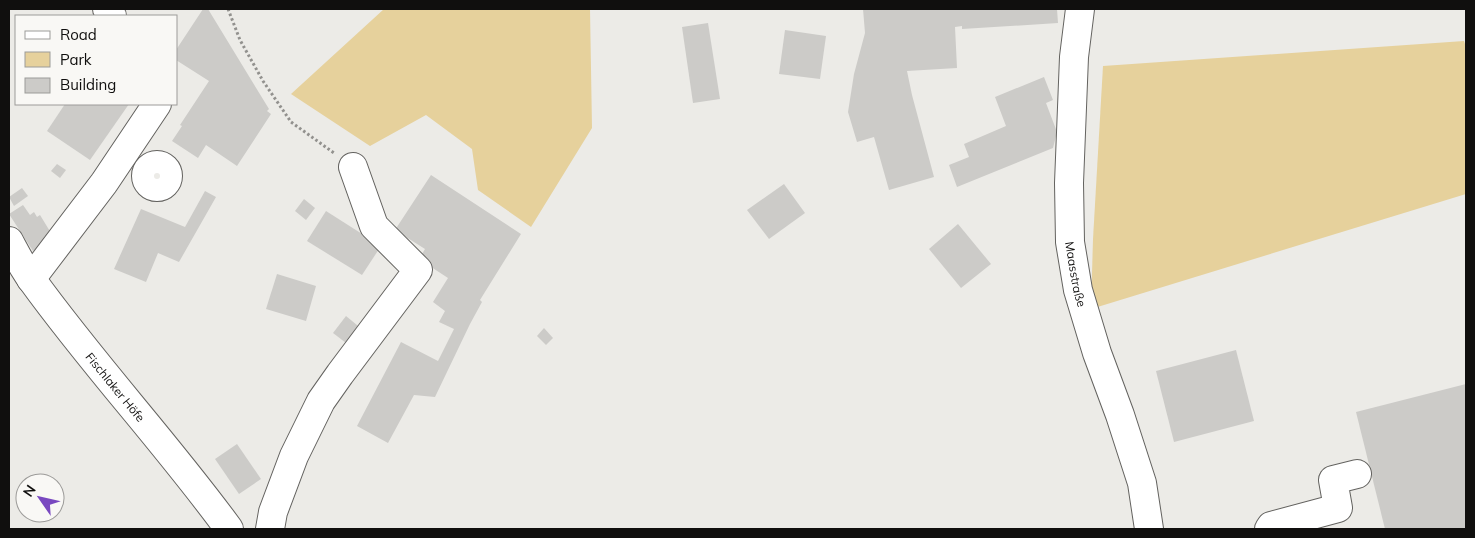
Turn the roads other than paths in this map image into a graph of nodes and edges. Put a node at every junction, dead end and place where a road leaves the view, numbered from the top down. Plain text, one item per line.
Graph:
1 (1080, 9) edge
2 (156, 105) edge
3 (122, 157) junction
4 (353, 167) road end
5 (146, 171) dead end
6 (9, 241) edge
7 (31, 279) junction
8 (1358, 474) dead end
9 (229, 529) edge
10 (270, 529) edge
11 (1149, 529) edge
12 (1269, 529) edge

1 - 11 street, Maasstraße
2 - 3 street
3 - 5 street
3 - 7 street
4 - 10 street
6 - 7 street, Fischlaker Höfe
7 - 9 street, Fischlaker Höfe
8 - 12 street

